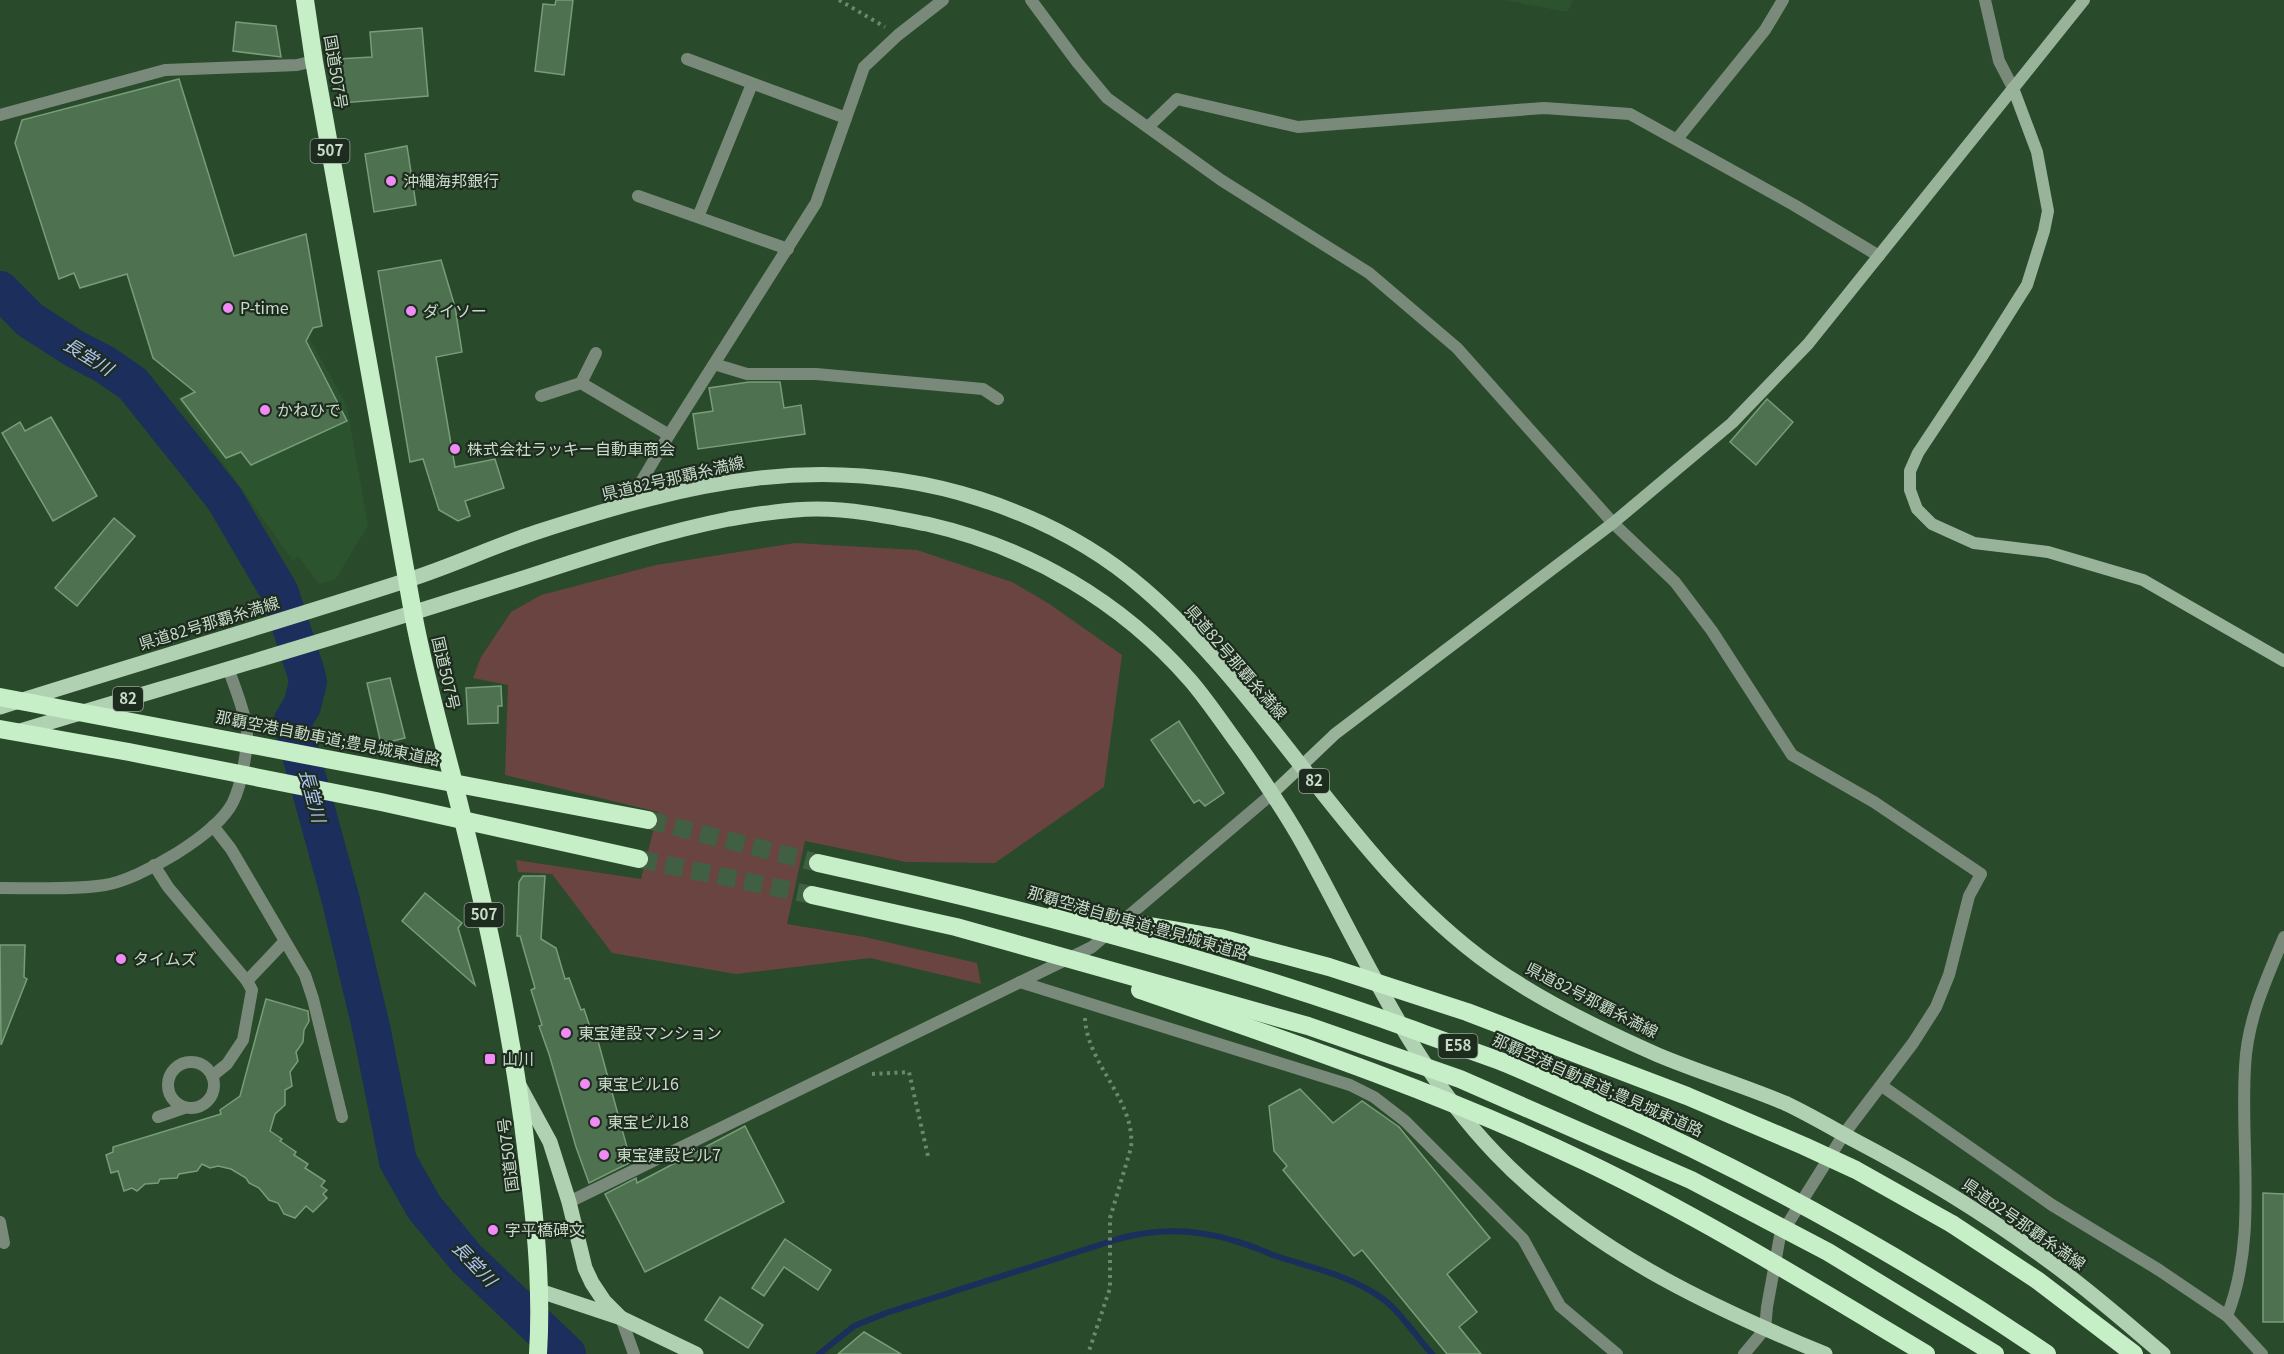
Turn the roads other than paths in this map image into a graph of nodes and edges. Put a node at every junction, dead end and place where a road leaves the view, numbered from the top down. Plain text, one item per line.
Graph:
1 (305, 0) edge
2 (943, 0) edge
3 (1031, 0) edge
4 (1783, 0) edge
5 (1985, 0) edge
6 (2084, 0) edge
7 (687, 59) dead end
8 (314, 61) junction
9 (752, 84) junction
10 (2013, 88) junction
11 (0, 115) edge
12 (846, 118) junction
13 (1148, 127) junction
14 (1677, 139) junction
15 (638, 196) dead end
16 (698, 217) junction
17 (788, 249) junction
18 (1879, 256) junction
19 (596, 353) dead end
20 (714, 364) junction
21 (580, 383) junction
22 (541, 396) dead end
23 (998, 399) dead end
24 (669, 435) junction
25 (638, 501) junction
26 (1613, 523) junction
27 (407, 580) junction
28 (413, 613) junction
29 (2284, 661) edge
30 (229, 669) junction
31 (0, 697) edge
32 (0, 707) edge
33 (0, 729) edge
34 (0, 738) edge
35 (1301, 766) junction
36 (1273, 793) junction
37 (648, 820) tunnel mouth
38 (213, 826) junction
39 (639, 859) tunnel mouth
40 (818, 863) tunnel mouth
41 (154, 865) junction
42 (0, 888) edge
43 (957, 893) junction
44 (812, 895) tunnel mouth
45 (956, 927) junction
46 (2284, 937) edge
47 (284, 942) junction
48 (247, 981) junction
49 (1020, 982) junction
50 (213, 1076) junction
51 (519, 1084) junction
52 (1882, 1086) junction
53 (184, 1108) junction
54 (158, 1117) dead end
55 (342, 1117) dead end
56 (1844, 1134) junction
57 (569, 1202) junction
58 (0, 1222) edge
59 (4, 1243) dead end
60 (540, 1293) junction
61 (2227, 1316) junction
62 (621, 1318) junction
63 (1765, 1329) junction
64 (538, 1354) edge
65 (634, 1354) edge
66 (696, 1354) edge
67 (1617, 1354) edge
68 (1744, 1354) edge
69 (1825, 1354) edge
70 (1926, 1354) edge
71 (1995, 1354) edge
72 (2047, 1354) edge
73 (2134, 1354) edge
74 (2163, 1354) edge
75 (2262, 1354) edge

1 - 8 highway, 国道507号 / 507
2 - 12 street
3 - 13 street
4 - 14 street
5 - 10 street
6 - 10 street
7 - 9 street
8 - 11 street
8 - 27 highway, 国道507号 / 507
9 - 12 street
9 - 16 street
10 - 18 street
10 - 29 street
12 - 17 street
13 - 14 street
13 - 26 street
14 - 18 street
15 - 16 street
16 - 17 street
17 - 20 street
18 - 26 street
19 - 21 street
20 - 23 street
20 - 24 street
21 - 22 street
21 - 24 street
24 - 25 street
25 - 27 main road, 県道82号那覇糸満線 / 82
25 - 35 main road, 県道82号那覇糸満線 / 82
26 - 35 street
26 - 52 street
27 - 28 highway, 国道507号 / 507
27 - 32 main road, 県道82号那覇糸満線 / 82
28 - 30 main road, 82
28 - 36 main road, 82
28 - 51 highway, 国道507号 / 507
30 - 34 main road, 82
30 - 38 street
31 - 37 highway, 那覇空港自動車道;豊見城東道路, bridge
33 - 39 highway, bridge
35 - 36 street
35 - 56 main road, 県道82号那覇糸満線 / 82
36 - 49 street
36 - 63 main road, 82
38 - 41 street
38 - 47 street
40 - 43 highway, 那覇空港自動車道;豊見城東道路 / E58, bridge
41 - 42 street
41 - 48 street
43 - 72 highway, 那覇空港自動車道;豊見城東道路 / E58, bridge
43 - 73 highway, bridge
44 - 45 highway, E58, bridge
45 - 70 highway, bridge
45 - 71 highway, E58, bridge
46 - 61 street
47 - 48 street
47 - 55 street
48 - 50 street
49 - 57 street
49 - 67 street
50 - 53 street
50 - 53 street
51 - 57 main road
51 - 60 highway, 国道507号 / 507
52 - 56 street
52 - 61 street
53 - 54 street
56 - 63 street
56 - 74 main road, 県道82号那覇糸満線 / 82
57 - 62 main road
58 - 59 street
60 - 62 main road
60 - 64 highway, 国道507号 / 507
61 - 75 street
62 - 65 street
62 - 66 main road
63 - 68 street
63 - 69 main road, 82

